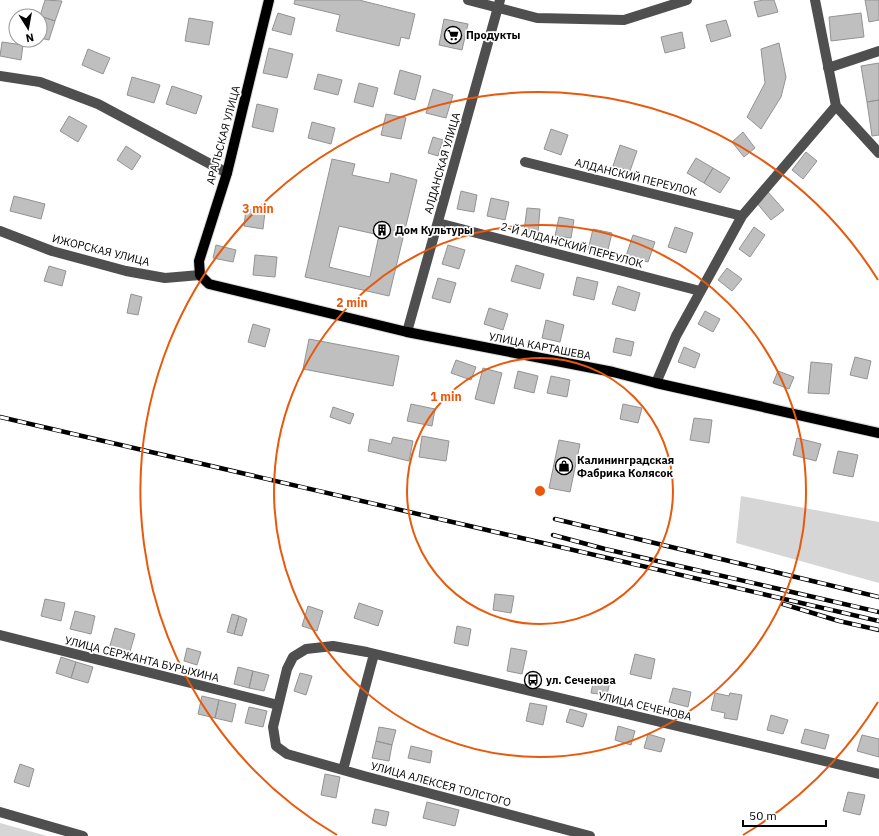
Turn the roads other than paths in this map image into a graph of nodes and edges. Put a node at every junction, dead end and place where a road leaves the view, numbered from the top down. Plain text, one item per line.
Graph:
1 (270, 0) edge
2 (468, 0) edge
3 (687, 0) edge
4 (815, 0) edge
5 (499, 4) edge
6 (879, 51) edge
7 (828, 68) junction
8 (0, 76) edge
9 (836, 106) junction
10 (879, 154) edge
11 (525, 162) dead end
12 (227, 173) junction
13 (742, 216) junction
14 (438, 223) junction
15 (0, 231) edge
16 (200, 275) junction
17 (700, 291) junction
18 (408, 332) junction
19 (656, 383) junction
20 (879, 433) edge
21 (0, 635) edge
22 (374, 654) junction
23 (278, 705) junction
24 (287, 754) joint
25 (342, 770) junction
26 (879, 774) edge
27 (0, 812) edge
28 (83, 836) edge
29 (590, 836) edge

1 - 12 main road, АРАЛЬСКАЯ УЛИЦА
2 - 5 street
3 - 5 street
4 - 7 street
5 - 14 street, АЛДАНСКАЯ УЛИЦА
6 - 7 street
7 - 9 street
8 - 12 street
9 - 10 street
9 - 13 street
11 - 13 street, АЛДАНСКИЙ ПЕРЕУЛОК
12 - 16 main road, АРАЛЬСКАЯ УЛИЦА
13 - 17 street
14 - 17 street, 2-Й АЛДАНСКИЙ ПЕРЕУЛОК
14 - 18 street, АЛДАНСКАЯ УЛИЦА
15 - 16 street, ИЖОРСКАЯ УЛИЦА
16 - 18 main road, УЛИЦА КАРТАШЕВА
17 - 19 street
18 - 19 main road, УЛИЦА КАРТАШЕВА
19 - 20 main road, УЛИЦА КАРТАШЕВА
21 - 23 street, УЛИЦА СЕРЖАНТА БУРЫХИНА
22 - 23 street, УЛИЦА СЕЧЕНОВА
22 - 25 street
22 - 26 street, УЛИЦА СЕЧЕНОВА
23 - 24 street, УЛИЦА СЕЧЕНОВА
24 - 25 street, УЛИЦА АЛЕКСЕЯ ТОЛСТОГО
25 - 29 street, УЛИЦА АЛЕКСЕЯ ТОЛСТОГО
27 - 28 street

